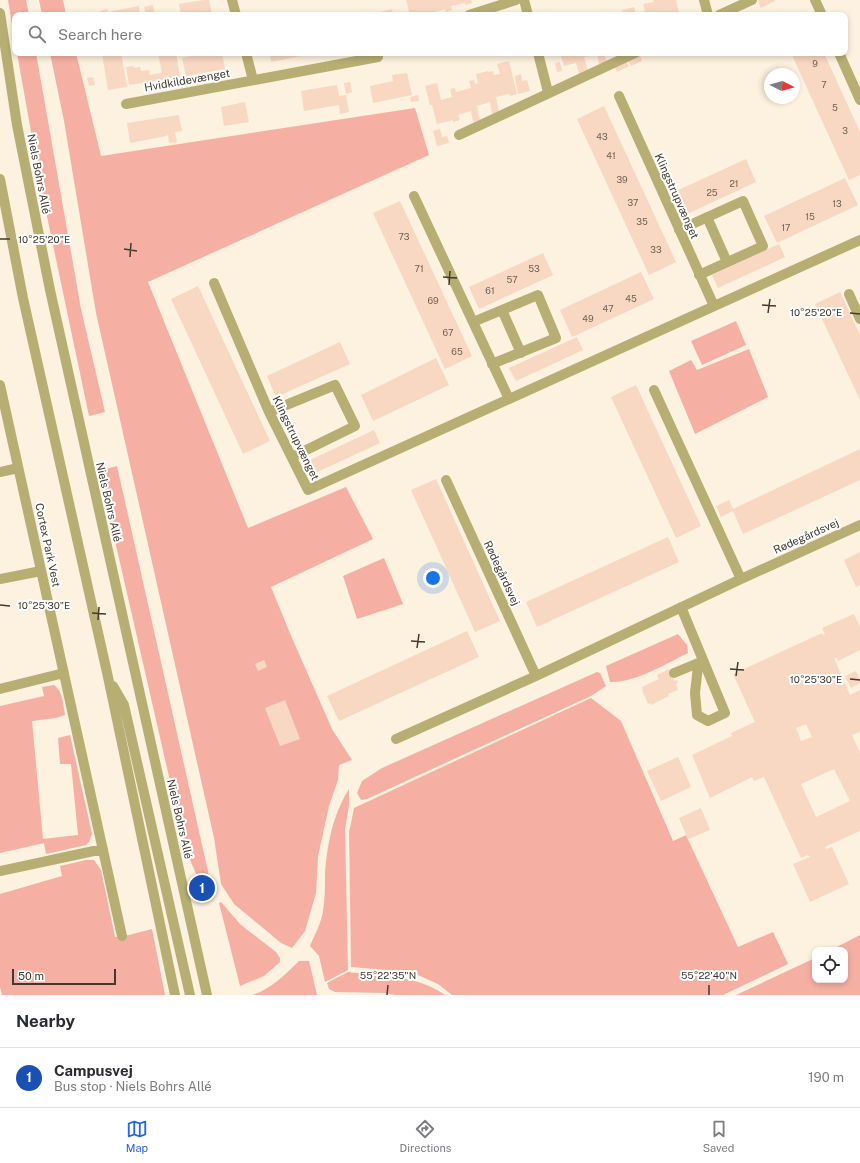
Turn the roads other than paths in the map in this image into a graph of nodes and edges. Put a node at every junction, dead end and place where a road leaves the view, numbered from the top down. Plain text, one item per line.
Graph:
1 (232, 0) edge
2 (516, 0) edge
3 (524, 0) edge
4 (704, 0) edge
5 (752, 0) edge
6 (815, 0) edge
7 (235, 12) edge
8 (478, 12) edge
9 (527, 12) edge
10 (707, 12) edge
11 (726, 12) edge
12 (821, 12) edge
13 (0, 13) edge
14 (247, 56) edge
15 (539, 56) edge
16 (628, 56) edge
17 (840, 56) edge
18 (378, 57) dead end
19 (253, 80) junction
20 (548, 92) junction
21 (619, 96) dead end
22 (860, 100) edge
23 (126, 104) dead end
24 (459, 135) dead end
25 (0, 179) edge
26 (414, 196) dead end
27 (707, 217) junction
28 (679, 230) junction
29 (860, 240) edge
30 (727, 262) junction
31 (699, 275) junction
32 (214, 283) dead end
33 (849, 294) dead end
34 (714, 306) junction
35 (502, 310) junction
36 (860, 319) edge
37 (473, 322) junction
38 (521, 353) junction
39 (492, 364) junction
40 (0, 385) edge
41 (654, 390) dead end
42 (509, 400) junction
43 (269, 412) junction
44 (292, 457) junction
45 (18, 468) junction
46 (0, 472) edge
47 (446, 480) dead end
48 (860, 525) edge
49 (41, 571) junction
50 (0, 579) edge
51 (741, 579) junction
52 (681, 607) junction
53 (703, 660) junction
54 (674, 673) dead end
55 (64, 674) junction
56 (536, 676) junction
57 (108, 677) junction
58 (0, 688) edge
59 (396, 739) dead end
60 (103, 849) junction
61 (0, 871) edge
62 (122, 936) dead end
63 (175, 995) edge
64 (190, 995) edge
65 (207, 995) edge

1 - 7 street
2 - 8 street
3 - 9 street
4 - 10 street
5 - 11 street
6 - 12 street
13 - 65 street, Niels Bohrs Allé
14 - 19 street
15 - 20 street
16 - 20 street
17 - 22 street
18 - 19 street, Hvidkildevænget
19 - 23 street, Hvidkildevænget
20 - 24 street
21 - 28 street, Klingstrupvænget
25 - 57 street
26 - 37 street
27 - 28 street
27 - 30 street
27 - 30 street
28 - 31 street, Klingstrupvænget
29 - 34 street, Klingstrupvænget
30 - 31 street
31 - 34 street, Klingstrupvænget
32 - 43 street, Klingstrupvænget
33 - 36 street
34 - 42 street, Klingstrupvænget
35 - 37 street
35 - 38 street
35 - 38 street
37 - 39 street
38 - 39 street
39 - 42 street
40 - 45 street, Cortex Park Vest
41 - 51 street
42 - 44 street, Klingstrupvænget
43 - 44 street, Klingstrupvænget
43 - 44 street
45 - 46 street
45 - 49 street, Cortex Park Vest
47 - 56 street, Rødegårdsvej
48 - 51 street, Rødegårdsvej
49 - 50 street
49 - 55 street, Cortex Park Vest
51 - 52 street, Rødegårdsvej
52 - 53 street
52 - 56 street, Rødegårdsvej
53 - 53 street
53 - 54 street
55 - 58 street
55 - 60 street, Cortex Park Vest
56 - 59 street, Rødegårdsvej
57 - 63 street
57 - 64 street
60 - 61 street
60 - 62 street, Cortex Park Vest

